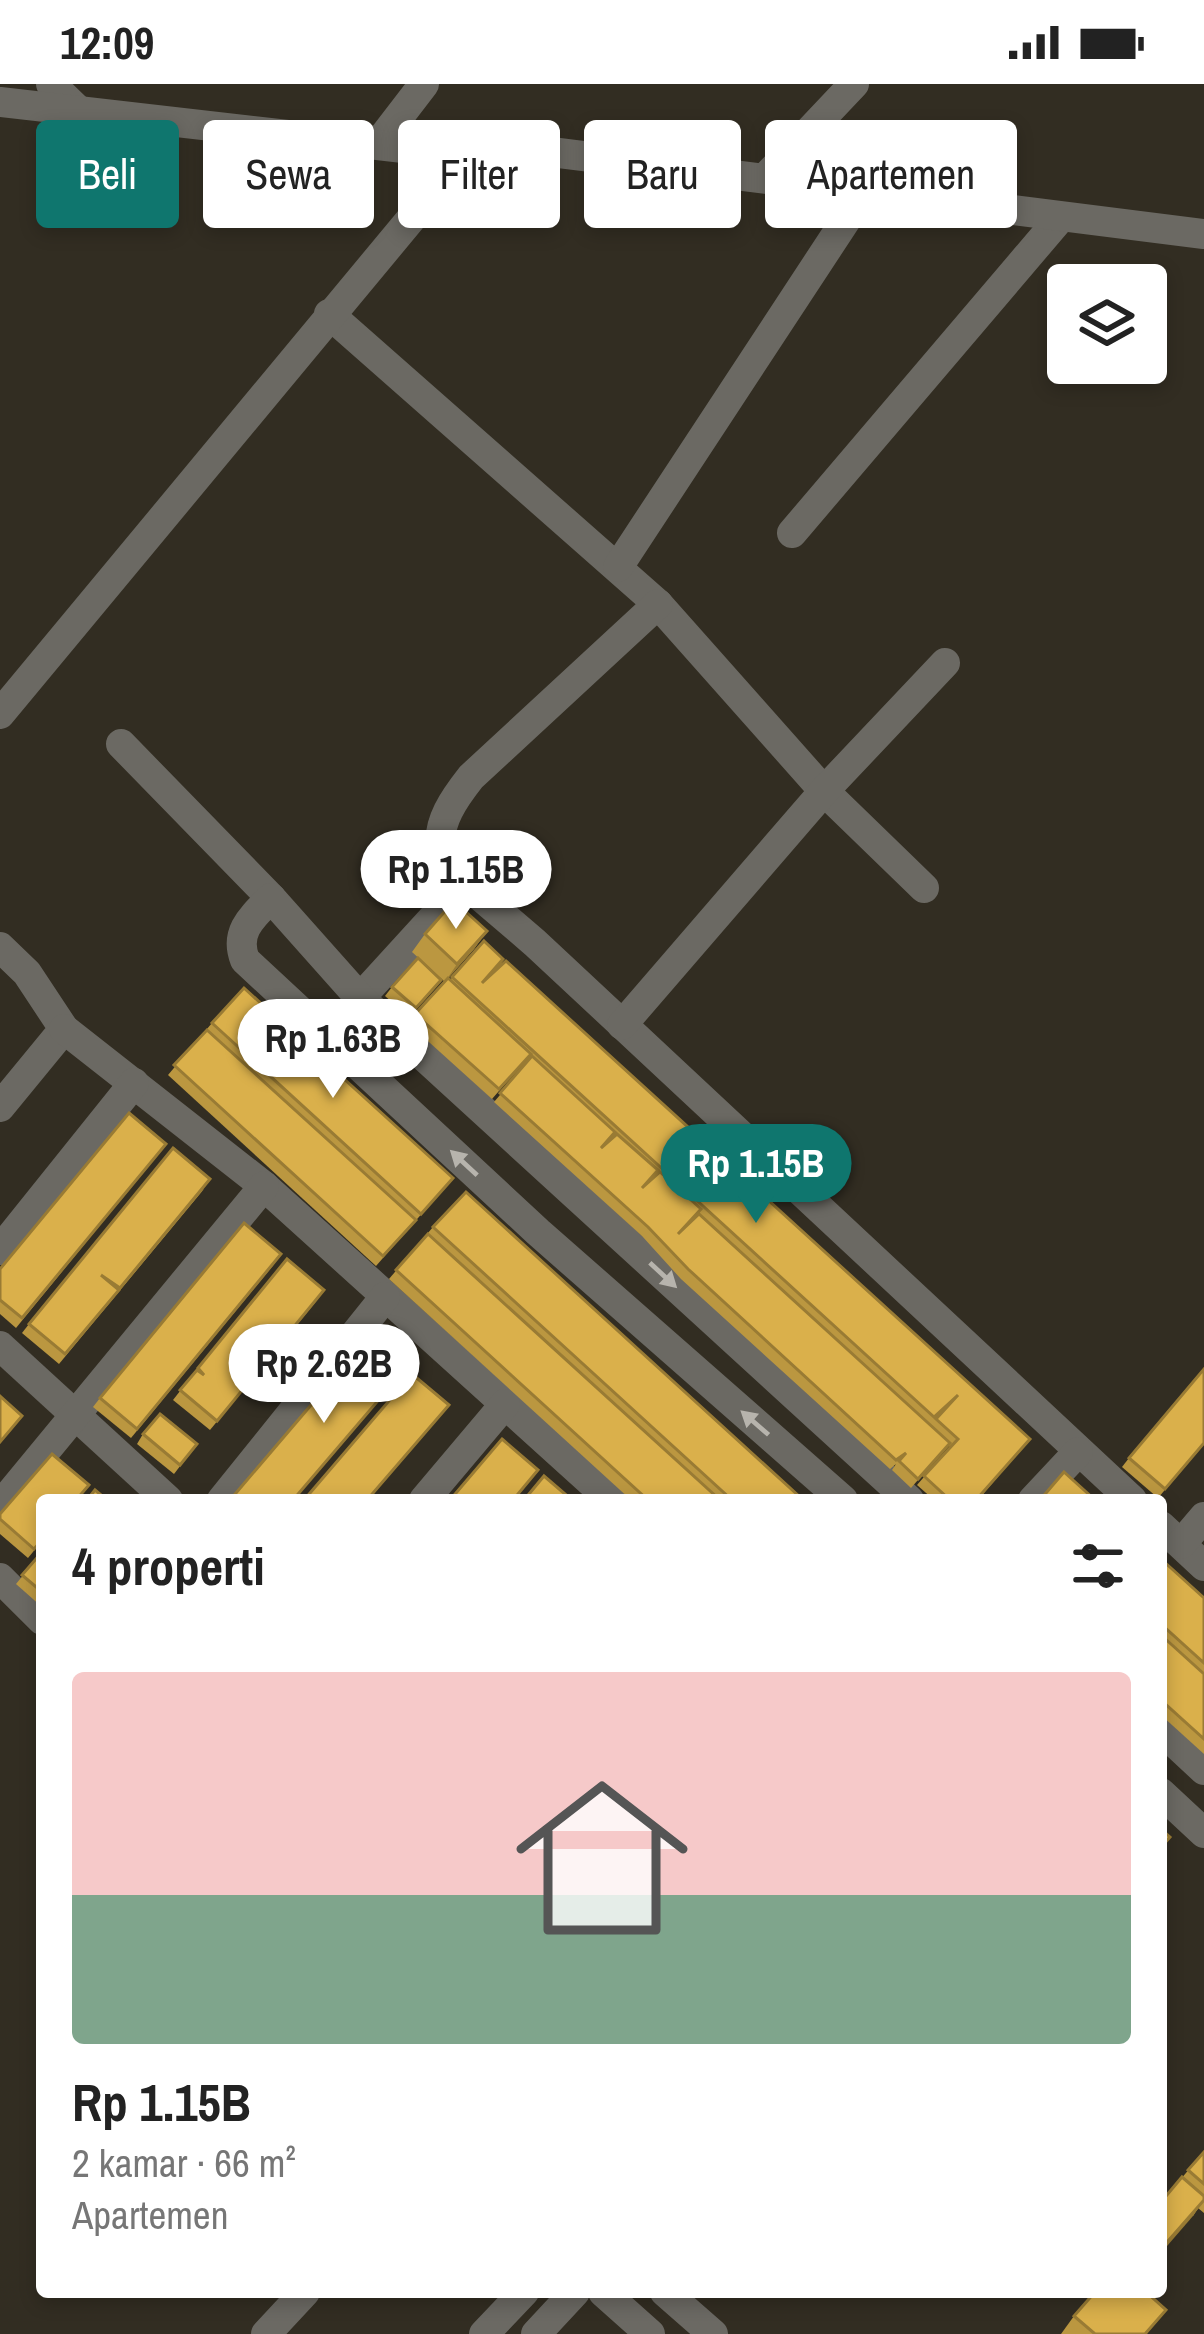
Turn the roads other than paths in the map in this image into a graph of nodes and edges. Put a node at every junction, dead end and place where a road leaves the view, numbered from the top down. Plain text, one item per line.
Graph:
1 (52, 84) edge
2 (424, 84) edge
3 (854, 84) edge
4 (0, 102) edge
5 (79, 111) junction
6 (820, 120) edge
7 (378, 144) junction
8 (398, 147) edge
9 (560, 153) edge
10 (765, 177) edge
11 (1017, 212) edge
12 (1061, 217) junction
13 (402, 228) edge
14 (841, 228) edge
15 (1204, 234) edge
16 (329, 314) junction
17 (793, 533) dead end
18 (617, 567) junction
19 (658, 604) junction
20 (945, 663) dead end
21 (0, 714) edge
22 (121, 744) dead end
23 (824, 791) junction
24 (465, 883) junction
25 (924, 888) dead end
26 (271, 898) junction
27 (0, 947) edge
28 (360, 998) junction
29 (622, 1025) junction
30 (64, 1029) junction
31 (134, 1083) junction
32 (0, 1107) edge
33 (264, 1186) junction
34 (0, 1250) edge
35 (385, 1297) junction
36 (0, 1346) edge
37 (505, 1404) junction
38 (75, 1415) junction
39 (1078, 1451) junction
40 (865, 1461) junction
41 (161, 1494) edge
42 (226, 1494) edge
43 (429, 1494) edge
44 (603, 1494) edge
45 (837, 1494) edge
46 (842, 1494) edge
47 (902, 1494) edge
48 (1039, 1494) edge
49 (1125, 1494) edge
50 (0, 1506) edge
51 (1204, 1517) edge
52 (1182, 1545) edge
53 (0, 1578) edge
54 (36, 1614) edge
55 (1167, 1736) edge
56 (1204, 1770) edge
57 (1167, 1799) edge
58 (1204, 1833) edge
59 (299, 2298) edge
60 (518, 2298) edge
61 (569, 2298) edge
62 (610, 2298) edge
63 (672, 2298) edge
64 (266, 2334) edge
65 (484, 2334) edge
66 (536, 2334) edge
67 (650, 2334) edge
68 (712, 2334) edge

1 - 5 street
2 - 7 street
3 - 6 street
4 - 5 street
5 - 7 street
7 - 8 street
9 - 10 street
11 - 12 street
12 - 15 street
12 - 17 street
13 - 16 street
14 - 18 street
16 - 18 street
16 - 21 street
18 - 19 street
19 - 23 street
19 - 24 street
20 - 23 street
22 - 26 street
23 - 25 street
23 - 29 street
24 - 28 street
24 - 29 street
26 - 28 street
45 -> 26 street
27 - 30 street
28 -> 40 street
29 - 39 street
30 - 31 street
30 - 32 street
31 - 33 street
31 - 34 street
33 - 35 street
33 - 38 street
35 - 37 street
35 - 42 street
36 - 38 street
37 - 43 street
37 - 44 street
38 - 41 street
38 - 50 street
39 - 48 street
39 - 49 street
40 - 46 street
40 - 47 street
51 - 52 street
53 - 54 street
55 - 56 street
57 - 58 street
59 - 64 street
60 - 65 street
61 - 66 street
62 - 67 street
63 - 68 street

